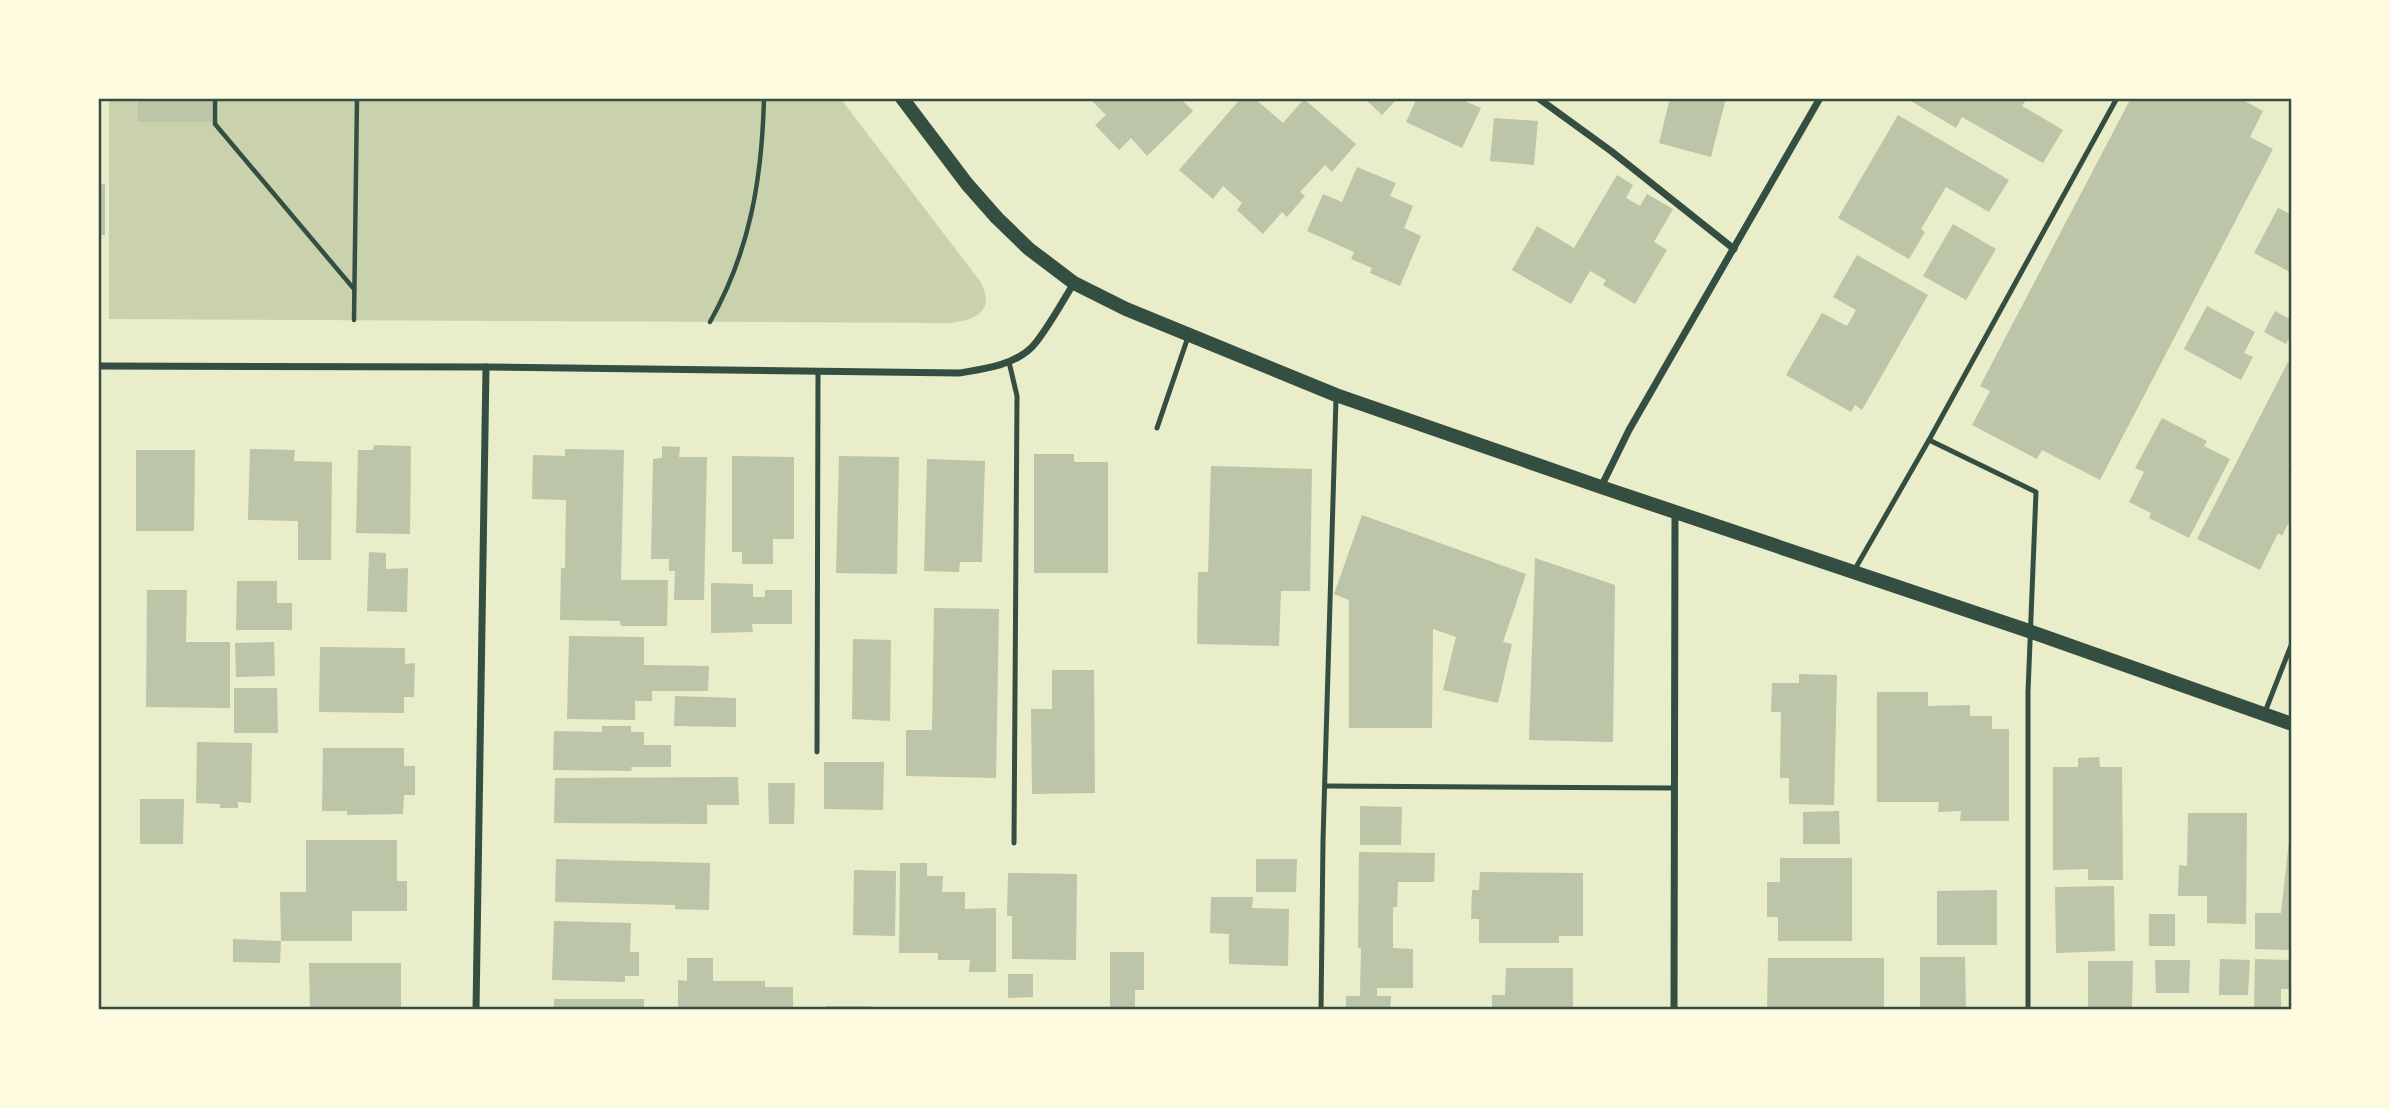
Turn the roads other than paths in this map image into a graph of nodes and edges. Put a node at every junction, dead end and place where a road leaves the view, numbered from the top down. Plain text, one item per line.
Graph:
1 (902, 98) edge
2 (1538, 98) edge
3 (1820, 98) edge
4 (2117, 98) edge
5 (1734, 249) junction
6 (1074, 283) junction
7 (1188, 334) junction
8 (1009, 362) junction
9 (98, 366) edge
10 (486, 367) junction
11 (818, 373) junction
12 (1336, 395) junction
13 (1157, 428) dead end
14 (1929, 440) junction
15 (1601, 487) junction
16 (1675, 512) junction
17 (1853, 572) junction
18 (2029, 631) junction
19 (2292, 643) edge
20 (2264, 715) junction
21 (2292, 724) edge
22 (817, 752) dead end
23 (1325, 786) junction
24 (1675, 788) junction
25 (1014, 843) dead end
26 (476, 1010) edge
27 (1321, 1010) edge
28 (1674, 1010) edge
29 (2028, 1010) edge

1 - 6 main road
2 - 5 street
3 - 5 street
4 - 14 lane
5 - 15 street
6 - 7 main road
6 - 8 street
7 - 12 main road
7 - 13 lane
8 - 11 street
8 - 25 lane
9 - 10 street
10 - 11 street
10 - 26 street
11 - 22 lane
12 - 15 main road
12 - 23 lane
14 - 17 lane
14 - 18 lane
15 - 16 main road
16 - 17 main road
16 - 24 street
17 - 18 main road
18 - 20 main road
18 - 29 lane
19 - 20 lane
20 - 21 main road
23 - 24 lane
23 - 27 lane
24 - 28 street

